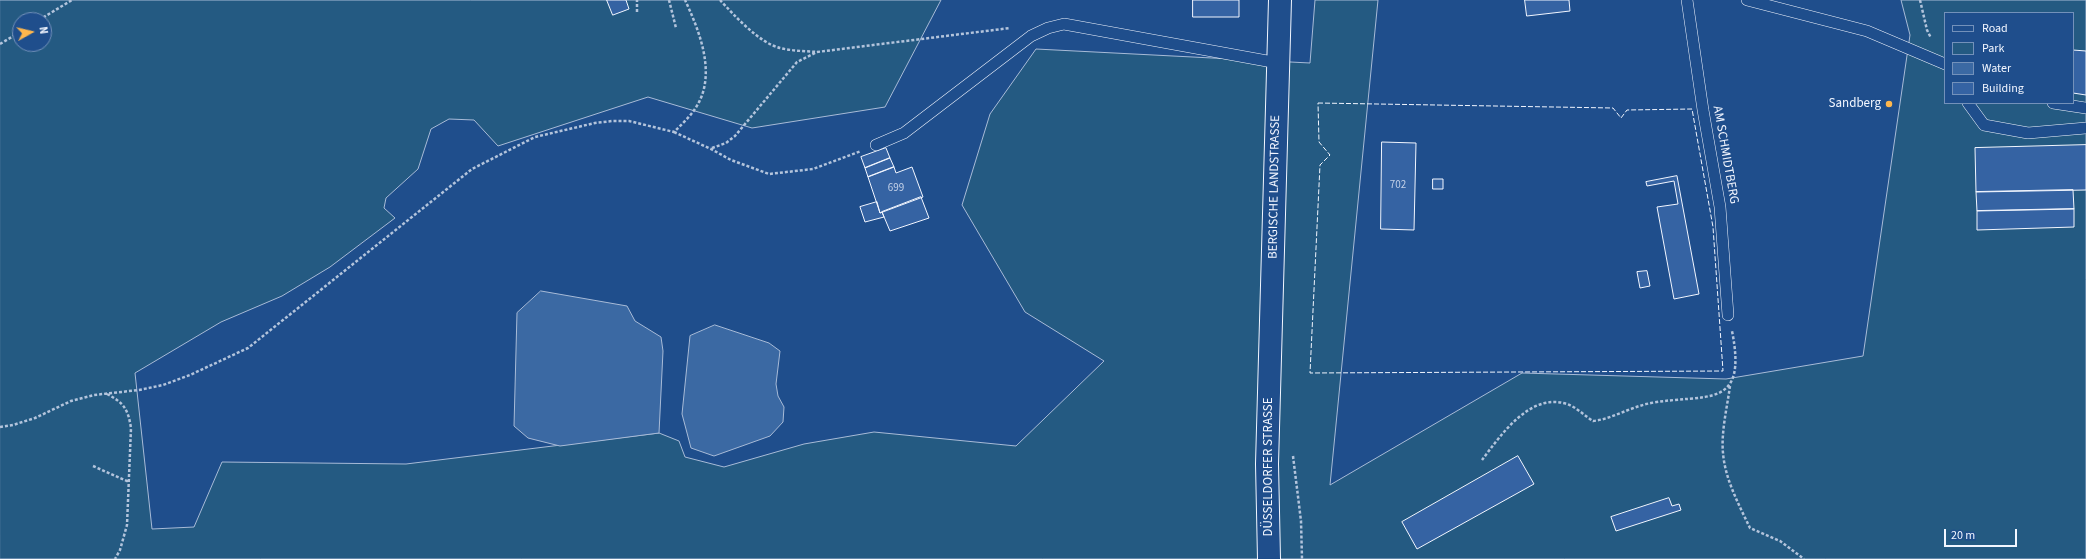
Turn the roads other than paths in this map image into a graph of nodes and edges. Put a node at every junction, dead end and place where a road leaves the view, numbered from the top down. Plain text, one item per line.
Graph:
1 (1280, 0) edge
2 (1687, 0) edge
3 (1746, 0) edge
4 (1278, 63) junction
5 (1944, 64) edge
6 (1969, 104) edge
7 (2060, 104) edge
8 (2086, 108) edge
9 (2086, 128) edge
10 (876, 145) road end
11 (1728, 315) road end
12 (1270, 374) joint
13 (1269, 559) edge

1 - 4 main road, BERGISCHE LANDSTRASSE
2 - 11 lane, AM SCHMIDTBERG
3 - 5 lane
4 - 10 lane
4 - 12 main road, BERGISCHE LANDSTRASSE
6 - 9 lane
7 - 8 lane
12 - 13 main road, DÜSSELDORFER STRASSE

